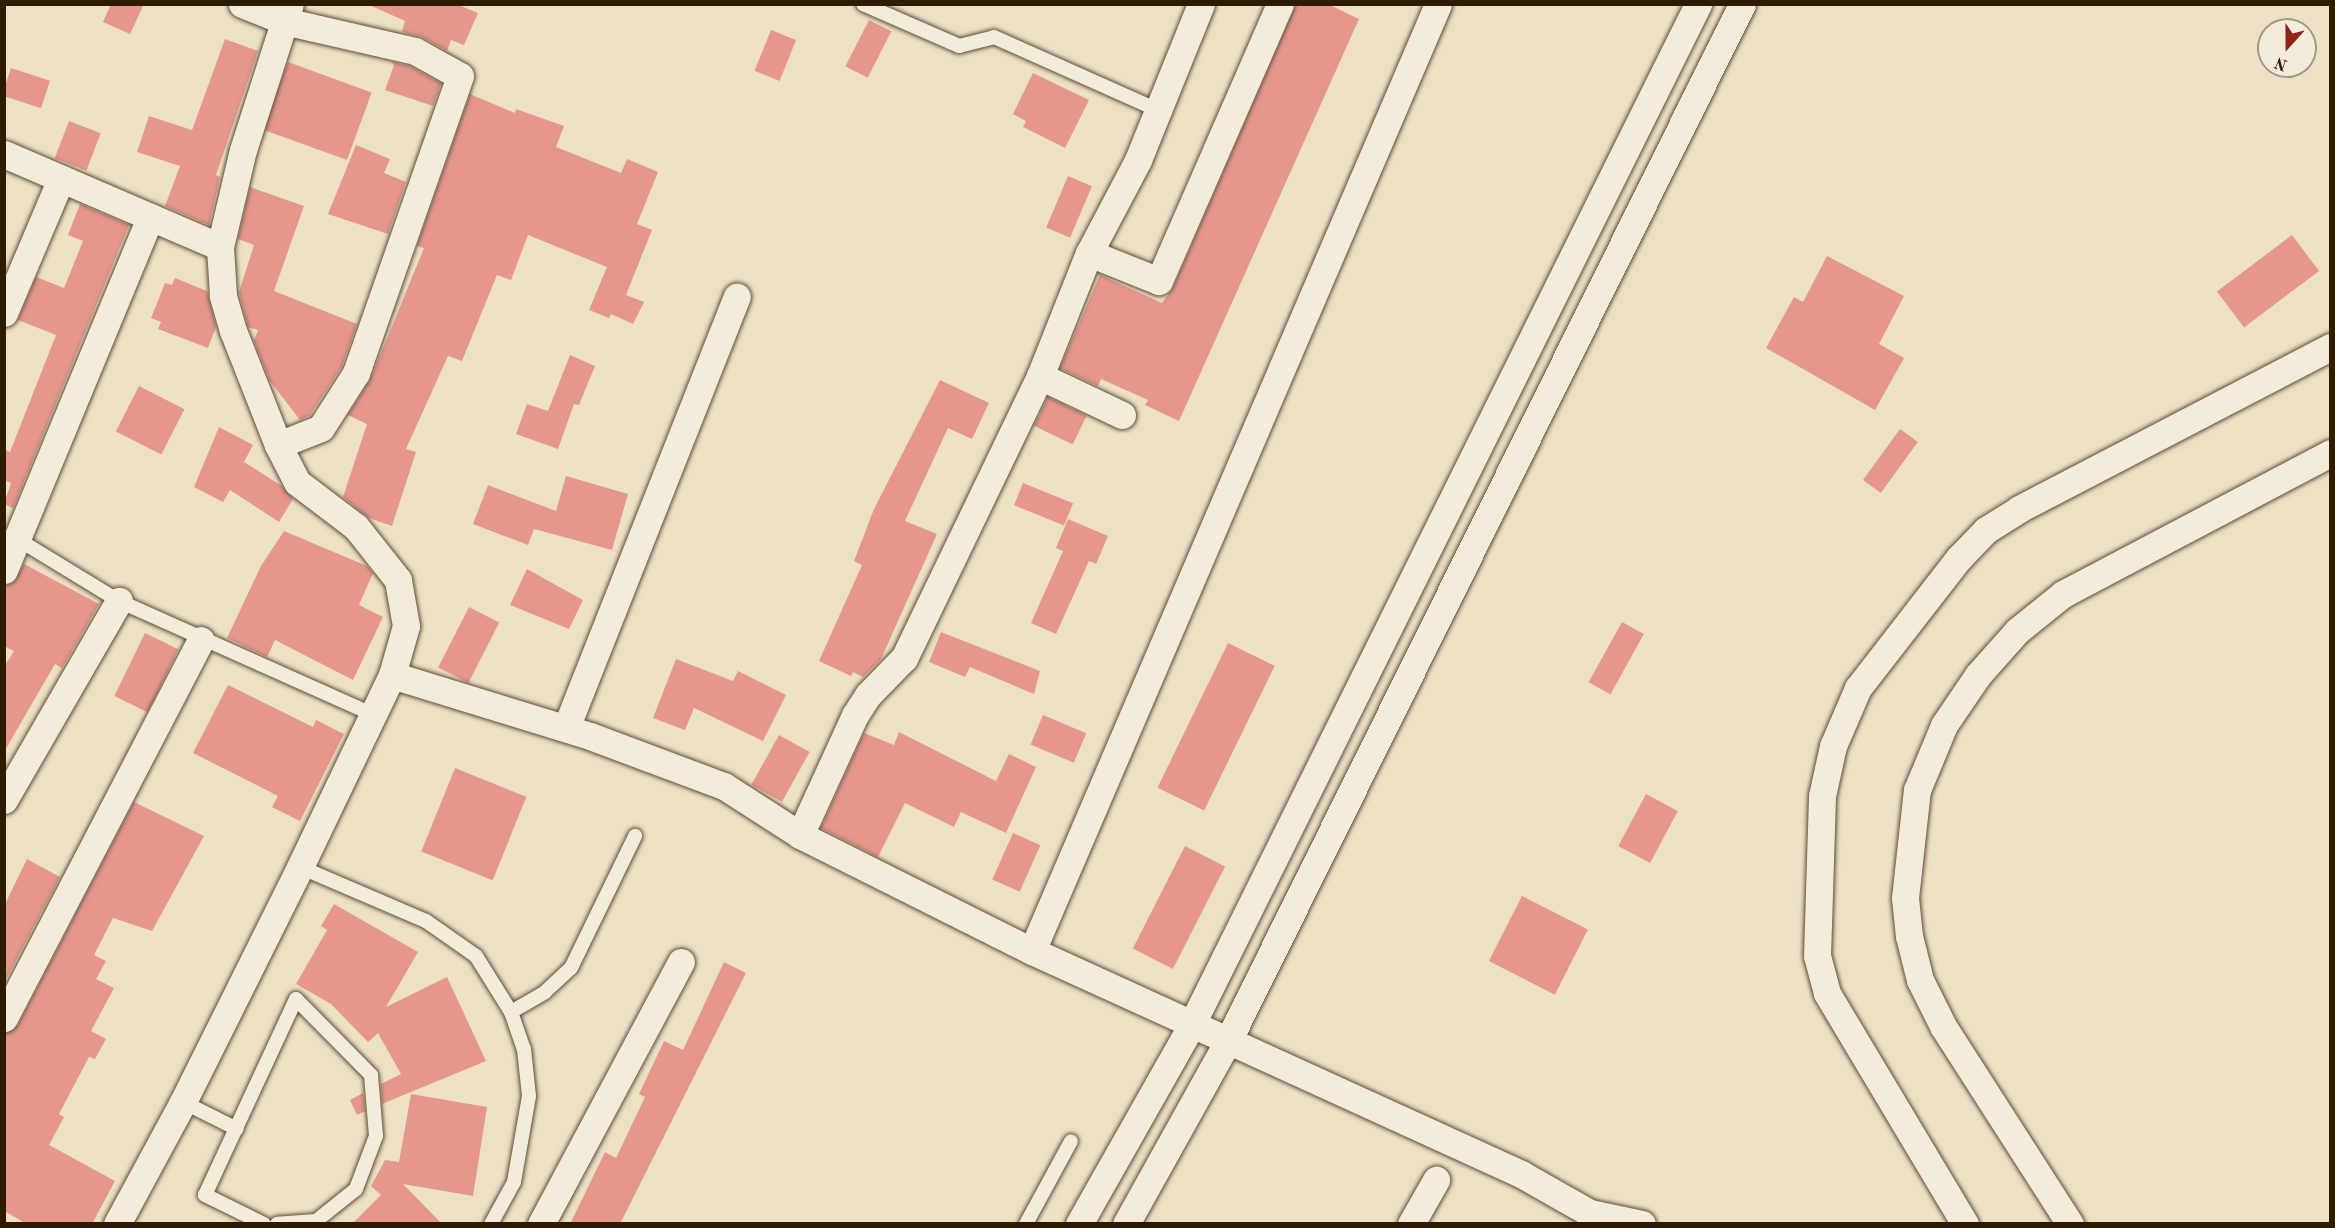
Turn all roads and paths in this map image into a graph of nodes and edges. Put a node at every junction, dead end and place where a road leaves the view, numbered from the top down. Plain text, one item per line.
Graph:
1 (242, 4) edge
2 (863, 4) edge
3 (1201, 4) edge
4 (1280, 4) edge
5 (1438, 4) edge
6 (1698, 4) edge
7 (1742, 4) edge
8 (287, 13) edge
9 (1158, 110) junction
10 (4, 154) edge
11 (61, 179) junction
12 (150, 217) junction
13 (220, 247) junction
14 (1089, 253) junction
15 (737, 297) dead end
16 (4, 313) edge
17 (2331, 347) edge
18 (1040, 376) junction
19 (1122, 415) dead end
20 (278, 445) junction
21 (2331, 453) edge
22 (12, 537) edge
23 (4, 570) edge
24 (119, 601) junction
25 (201, 640) junction
26 (392, 675) junction
27 (372, 714) junction
28 (566, 728) junction
29 (4, 800) edge
30 (800, 835) junction
31 (635, 836) dead end
32 (300, 867) junction
33 (1032, 951) junction
34 (681, 962) dead end
35 (511, 1012) junction
36 (4, 1018) edge
37 (1192, 1024) junction
38 (1228, 1041) junction
39 (183, 1102) junction
40 (237, 1129) junction
41 (1071, 1141) dead end
42 (1436, 1180) dead end
43 (117, 1224) edge
44 (264, 1224) edge
45 (277, 1224) edge
46 (491, 1224) edge
47 (541, 1224) edge
48 (1026, 1224) edge
49 (1079, 1224) edge
50 (1126, 1224) edge
51 (1412, 1224) edge
52 (1642, 1224) edge
53 (1965, 1224) edge
54 (2070, 1224) edge

1 - 8 street
2 - 9 lane
3 - 9 street
4 - 14 street
5 - 33 street
6 - 37 street
7 - 38 street
8 - 13 street
8 - 20 street
9 - 14 street
10 - 11 street
11 - 12 street
11 - 16 street
12 - 13 street
12 - 22 street
13 - 20 street
14 - 18 street
15 - 28 street
17 - 53 street
18 - 19 street
18 - 30 street
20 - 26 street
21 - 54 street
22 - 23 street
22 - 24 lane
24 - 25 lane
24 - 29 street
25 - 27 lane
25 - 36 street
26 - 27 street
26 - 28 street
27 - 32 street
28 - 30 street
30 - 33 street
31 - 35 lane
32 - 35 lane
32 - 39 street
33 - 37 street
34 - 47 street
35 - 46 lane
37 - 38 street
37 - 49 street
38 - 50 street
38 - 52 street
39 - 40 lane
39 - 43 street
40 - 44 lane
40 - 45 lane
41 - 48 lane
42 - 51 street

